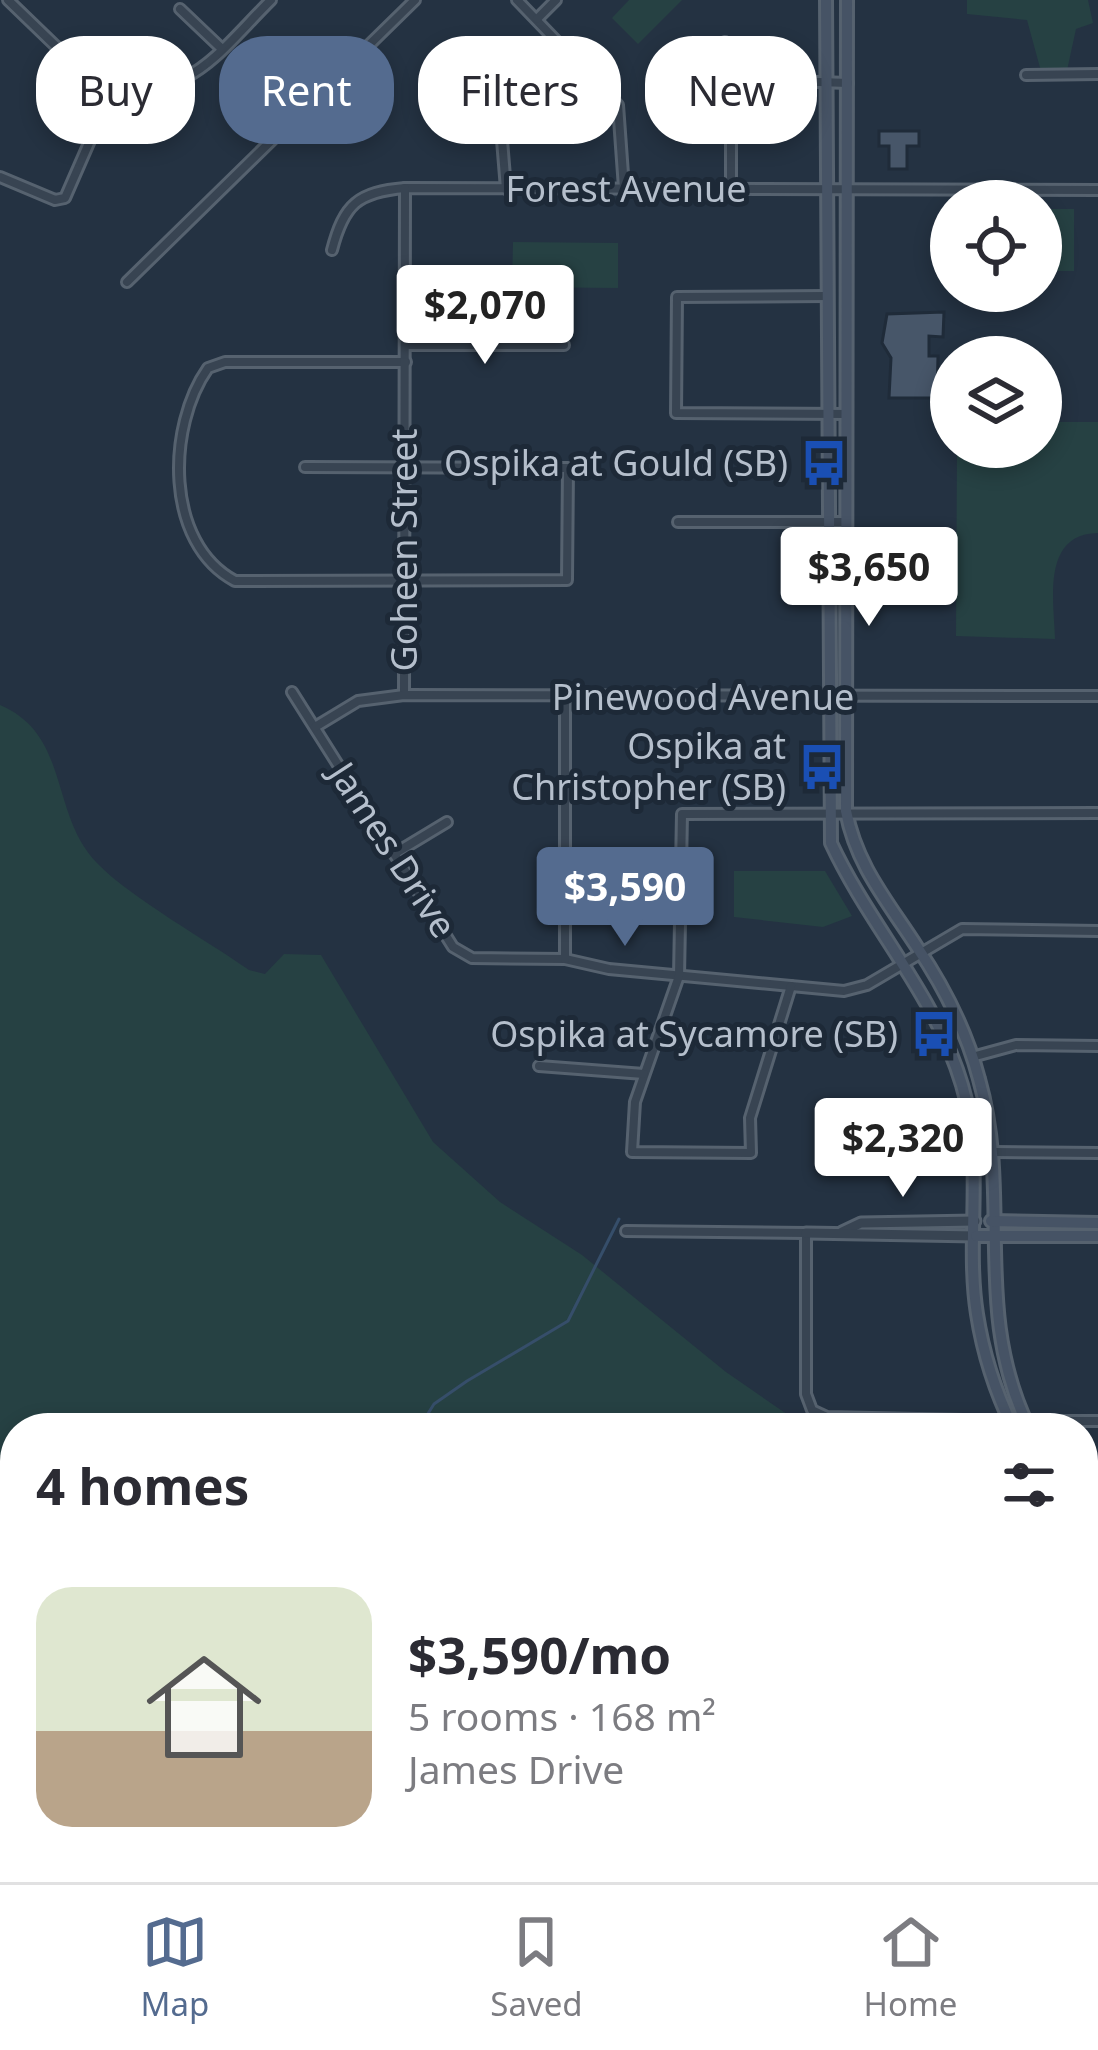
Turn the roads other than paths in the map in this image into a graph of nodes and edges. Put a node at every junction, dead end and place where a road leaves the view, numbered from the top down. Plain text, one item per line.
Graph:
1 (8, 0) edge
2 (271, 0) edge
3 (415, 0) edge
4 (518, 0) edge
5 (556, 0) edge
6 (826, 0) edge
7 (848, 0) edge
8 (181, 9) dead end
9 (537, 19) junction
10 (45, 36) edge
11 (234, 36) edge
12 (219, 47) edge
13 (219, 51) edge
14 (195, 71) edge
15 (1098, 74) edge
16 (1026, 75) dead end
17 (817, 82) edge
18 (827, 82) junction
19 (848, 83) junction
20 (88, 144) edge
21 (502, 144) edge
22 (730, 144) edge
23 (0, 177) edge
24 (405, 188) junction
25 (624, 188) junction
26 (730, 188) junction
27 (506, 189) junction
28 (827, 189) junction
29 (847, 190) junction
30 (1098, 190) edge
31 (332, 250) dead end
32 (127, 282) dead end
33 (828, 296) junction
34 (405, 345) junction
35 (564, 345) dead end
36 (406, 362) junction
37 (827, 414) junction
38 (847, 415) junction
39 (305, 467) dead end
40 (404, 467) junction
41 (678, 522) dead end
42 (827, 522) junction
43 (846, 522) junction
44 (404, 581) junction
45 (292, 692) dead end
46 (404, 695) junction
47 (1098, 696) edge
48 (827, 697) junction
49 (846, 697) junction
50 (565, 698) junction
51 (314, 727) junction
52 (828, 812) junction
53 (846, 812) junction
54 (1098, 813) edge
55 (447, 822) dead end
56 (394, 854) junction
57 (1098, 931) edge
58 (921, 952) junction
59 (565, 958) junction
60 (905, 962) junction
61 (680, 976) junction
62 (791, 986) junction
63 (1098, 1046) edge
64 (972, 1057) junction
65 (539, 1066) dead end
66 (644, 1074) junction
67 (994, 1152) junction
68 (1098, 1153) edge
69 (976, 1221) junction
70 (993, 1221) junction
71 (1098, 1223) edge
72 (626, 1231) dead end
73 (842, 1232) junction
74 (806, 1233) junction
75 (976, 1236) junction
76 (993, 1236) junction
77 (1098, 1236) edge
78 (818, 1413) edge
79 (1006, 1413) edge
80 (1024, 1413) edge

1 - 10 street
2 - 11 street
3 - 32 street
4 - 9 street
5 - 9 street
6 - 18 main road
7 - 19 main road
8 - 12 street
9 - 25 street
13 - 14 street
15 - 16 street
17 - 18 street
18 - 19 street
18 - 28 main road
19 - 29 main road
20 - 23 street
21 - 27 street
22 - 26 street
24 - 27 street, Forest Avenue
24 - 31 street
24 - 34 street, Goheen Street
25 - 26 street, Forest Avenue
25 - 27 street, Forest Avenue
26 - 28 street, Forest Avenue
28 - 29 street, Forest Avenue
28 - 33 main road
29 - 30 street, Forest Avenue
29 - 38 main road
33 - 37 main road
33 - 37 street
34 - 35 street
34 - 36 street, Goheen Street
36 - 40 street, Goheen Street
36 - 44 street
37 - 38 street
37 - 42 main road
38 - 43 main road
39 - 40 street
40 - 44 street, Goheen Street
40 - 44 street
41 - 42 street
42 - 43 street
42 - 48 main road
43 - 49 main road
44 - 46 street, Goheen Street
45 - 51 street, James Drive
46 - 50 street, Pinewood Avenue
46 - 51 street, Pinewood Avenue
47 - 49 street, Pinewood Avenue
48 - 49 street, Pinewood Avenue
48 - 50 street, Pinewood Avenue
48 - 52 main road
49 - 53 main road
50 - 59 street
51 - 56 street, James Drive
52 - 53 street
52 - 60 main road
52 - 61 street
53 - 54 street
53 - 58 main road
55 - 56 street
56 - 59 street, James Drive
57 - 58 street, James Drive
58 - 60 street, James Drive
58 - 64 main road
59 - 61 street, James Drive
60 - 62 street, James Drive
60 - 69 main road
61 - 62 street, James Drive
61 - 66 street
62 - 66 street
63 - 64 street
64 - 67 main road
65 - 66 street
67 - 68 street
67 - 70 main road
69 - 70 main road
69 - 73 street
69 - 75 main road
70 - 71 main road
70 - 76 main road
72 - 74 street
73 - 74 street
73 - 75 street
74 - 78 street
75 - 76 main road
75 - 79 main road
76 - 77 main road
76 - 80 main road

